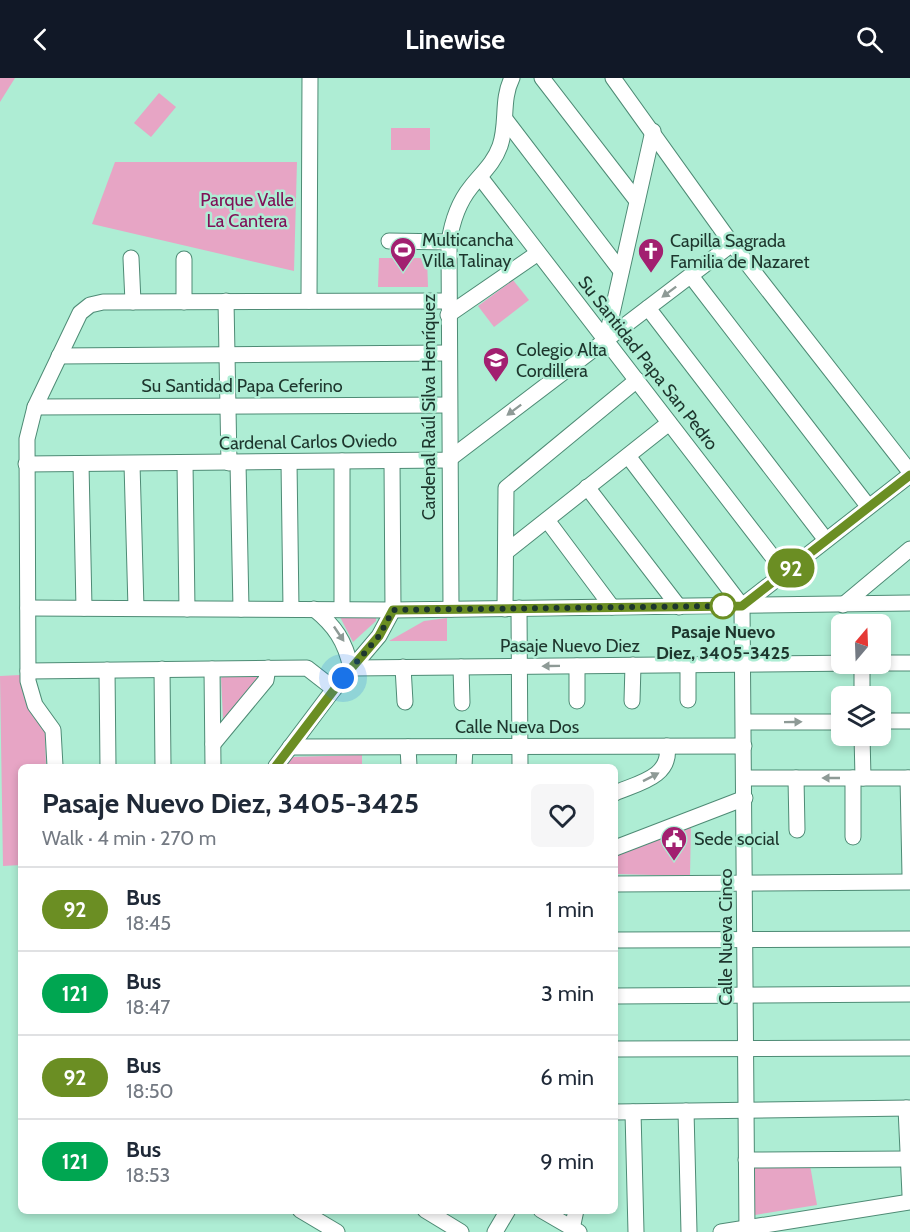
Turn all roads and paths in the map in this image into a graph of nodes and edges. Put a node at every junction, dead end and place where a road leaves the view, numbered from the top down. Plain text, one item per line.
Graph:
1 (310, 78) edge
2 (512, 78) edge
3 (542, 78) edge
4 (613, 78) edge
5 (505, 119) junction
6 (653, 130) junction
7 (480, 177) junction
8 (637, 201) junction
9 (389, 240) dead end
10 (449, 242) junction
11 (732, 244) junction
12 (538, 253) junction
13 (131, 258) dead end
14 (184, 259) dead end
15 (621, 271) junction
16 (690, 276) junction
17 (309, 301) junction
18 (133, 302) junction
19 (184, 302) junction
20 (226, 302) junction
21 (448, 308) junction
22 (648, 308) junction
23 (606, 340) junction
24 (448, 353) junction
25 (227, 355) junction
26 (59, 356) junction
27 (637, 381) junction
28 (449, 405) junction
29 (227, 406) junction
30 (35, 407) junction
31 (669, 423) junction
32 (628, 456) junction
33 (448, 460) junction
34 (342, 461) junction
35 (392, 461) junction
36 (289, 462) junction
37 (185, 463) junction
38 (233, 463) junction
39 (26, 464) junction
40 (81, 464) junction
41 (132, 464) junction
42 (910, 473) edge
43 (587, 487) junction
44 (868, 506) junction
45 (547, 520) junction
46 (826, 540) junction
47 (910, 549) edge
48 (506, 552) junction
49 (785, 573) junction
50 (764, 589) junction
51 (910, 603) edge
52 (843, 604) junction
53 (742, 606) junction
54 (768, 606) junction
55 (679, 607) junction
56 (28, 608) junction
57 (84, 608) junction
58 (136, 608) junction
59 (512, 608) junction
60 (612, 608) junction
61 (187, 609) junction
62 (241, 609) junction
63 (291, 609) junction
64 (314, 609) junction
65 (342, 609) junction
66 (451, 609) junction
67 (393, 610) junction
68 (831, 663) edge
69 (891, 663) edge
70 (910, 663) edge
71 (743, 664) junction
72 (633, 665) junction
73 (688, 665) junction
74 (519, 666) junction
75 (577, 666) junction
76 (403, 667) junction
77 (461, 667) junction
78 (268, 668) junction
79 (351, 668) junction
80 (162, 669) junction
81 (212, 669) junction
82 (107, 670) junction
83 (28, 671) junction
84 (334, 689) junction
85 (688, 700) dead end
86 (577, 701) dead end
87 (632, 701) dead end
88 (405, 702) dead end
89 (462, 703) dead end
90 (891, 721) edge
91 (910, 721) edge
92 (744, 722) junction
93 (831, 722) edge
94 (213, 744) junction
95 (667, 746) junction
96 (744, 746) junction
97 (861, 746) edge
98 (291, 747) junction
99 (408, 747) junction
100 (465, 747) junction
101 (520, 747) junction
102 (55, 764) edge
103 (108, 764) edge
104 (163, 764) edge
105 (213, 764) edge
106 (278, 764) edge
107 (409, 764) edge
108 (464, 764) edge
109 (520, 764) edge
110 (745, 778) junction
111 (795, 778) junction
112 (858, 778) junction
113 (909, 778) edge
114 (618, 792) edge
115 (745, 798) junction
116 (797, 830) dead end
117 (853, 837) dead end
118 (618, 847) edge
119 (910, 875) edge
120 (910, 882) edge
121 (746, 883) junction
122 (618, 884) edge
123 (910, 939) edge
124 (618, 940) edge
125 (746, 940) junction
126 (910, 994) edge
127 (746, 995) junction
128 (618, 996) edge
129 (910, 1048) edge
130 (618, 1049) edge
131 (746, 1049) junction
132 (908, 1108) edge
133 (746, 1110) junction
134 (686, 1111) junction
135 (618, 1112) edge
136 (633, 1112) junction
137 (908, 1159) junction
138 (747, 1160) junction
139 (910, 1195) edge
140 (910, 1202) edge
141 (307, 1214) edge
142 (431, 1214) edge
143 (506, 1214) edge
144 (548, 1214) edge
145 (576, 1214) edge
146 (575, 1230) edge
147 (747, 1230) edge
148 (337, 1232) edge
149 (460, 1232) edge
150 (495, 1232) edge
151 (636, 1232) edge
152 (689, 1232) edge
153 (722, 1232) edge

1 - 17 street
2 - 5 street, Cardenal Raúl Silva Henríquez
3 - 8 street
4 - 6 street
5 - 7 street, Cardenal Raúl Silva Henríquez
5 - 15 street
6 - 8 street
6 - 11 street
7 - 10 street, Cardenal Raúl Silva Henríquez
7 - 12 street, Su Santidad Papa San Pedro
8 - 15 street
9 - 10 street
10 - 21 street, Cardenal Raúl Silva Henríquez
11 - 16 street
11 - 42 street
12 - 21 street
12 - 23 street, Su Santidad Papa San Pedro
13 - 18 street
14 - 19 street
15 - 23 street
16 -> 22 street
16 - 44 street
17 - 20 street
17 - 21 street
18 - 19 street
18 - 26 street
19 - 20 street
20 - 25 street
21 - 24 street, Cardenal Raúl Silva Henríquez
22 - 23 street
22 - 46 street
23 - 27 street, Su Santidad Papa San Pedro
23 -> 33 street
24 - 25 street
24 - 28 street, Cardenal Raúl Silva Henríquez
25 - 26 street
25 - 29 street
26 - 30 street
27 - 31 street, Su Santidad Papa San Pedro
27 - 48 street
28 - 29 street, Su Santidad Papa Ceferino
28 - 33 street, Cardenal Raúl Silva Henríquez
29 - 30 street, Su Santidad Papa Ceferino
29 - 38 street
30 - 39 street
31 - 32 street
31 - 49 street, Su Santidad Papa San Pedro
32 - 43 street
32 - 53 street
33 - 35 street, Cardenal Carlos Oviedo
33 - 66 street, Cardenal Raúl Silva Henríquez
34 - 35 street, Cardenal Carlos Oviedo
34 - 36 street, Cardenal Carlos Oviedo
34 - 65 street
35 - 67 street
36 - 38 street, Cardenal Carlos Oviedo
36 - 63 street
37 - 38 street, Cardenal Carlos Oviedo
37 - 41 street, Cardenal Carlos Oviedo
37 - 61 street
38 - 62 street
39 - 40 street, Cardenal Carlos Oviedo
39 - 56 street
40 - 41 street, Cardenal Carlos Oviedo
40 - 57 street
41 - 58 street
42 - 44 street
43 - 45 street
43 - 55 street
44 - 46 street
45 - 48 street
45 - 60 street
46 - 49 street
47 - 52 street
48 - 59 street
49 - 50 street
50 - 53 street
50 - 54 street
51 - 52 street
52 - 54 street
53 - 54 street
53 - 55 street
53 - 71 street, Calle Nueva Cinco
55 - 60 street
56 - 57 street
56 - 83 street
57 - 58 street
58 - 61 street
59 - 60 street
59 - 66 street
59 - 74 street
61 - 62 street
62 - 63 street
63 - 64 street
64 - 65 street
64 -> 79 street
65 - 67 street
66 - 67 street
67 - 79 street
68 - 71 street, Pasaje Nuevo Diez
69 - 70 street
71 - 73 street, Pasaje Nuevo Diez
71 - 92 street, Calle Nueva Cinco
72 - 73 street, Pasaje Nuevo Diez
72 - 75 street, Pasaje Nuevo Diez
72 - 87 street
73 - 85 street
75 -> 74 street, Pasaje Nuevo Diez
74 - 77 street, Pasaje Nuevo Diez
74 - 101 street
75 - 86 street
76 - 77 street, Pasaje Nuevo Diez
76 - 79 street, Pasaje Nuevo Diez
76 - 88 street
77 - 89 street
78 - 81 street
78 - 84 street
78 - 94 street
79 - 84 street
80 - 81 street
80 - 82 street
80 - 104 street
81 - 94 street
82 - 83 street
82 - 103 street
83 - 102 street
84 - 98 street
90 - 91 street
92 -> 93 street
92 - 96 street, Calle Nueva Cinco
94 - 105 street
95 - 96 street, Calle Nueva Dos
95 - 101 street, Calle Nueva Dos
114 -> 95 street
96 - 110 street, Calle Nueva Cinco
97 - 112 street
98 - 99 street, Calle Nueva Dos
98 - 106 street
99 - 100 street, Calle Nueva Dos
99 - 107 street
100 - 101 street, Calle Nueva Dos
100 - 108 street
101 - 109 street
110 - 111 street
110 - 115 street, Calle Nueva Cinco
112 -> 111 street
111 - 116 street
112 - 113 street
112 - 117 street
113 - 119 street
115 - 118 street
115 - 121 street, Calle Nueva Cinco
120 - 121 street
121 - 122 street
121 - 125 street, Calle Nueva Cinco
123 - 125 street
124 - 125 street
125 - 127 street, Calle Nueva Cinco
126 - 127 street
127 - 128 street
127 - 131 street, Calle Nueva Cinco
129 - 131 street
130 - 131 street
131 - 133 street, Calle Nueva Cinco
132 - 133 street
132 - 137 street
133 - 134 street
133 - 138 street, Calle Nueva Cinco
134 - 136 street
134 - 152 street
135 - 136 street
136 - 151 street
137 - 138 street
137 - 139 street
138 - 147 street, Calle Nueva Cinco
140 - 147 street
141 - 148 street
142 - 149 street
143 - 150 street
144 - 146 street
145 - 146 street
147 - 153 street

